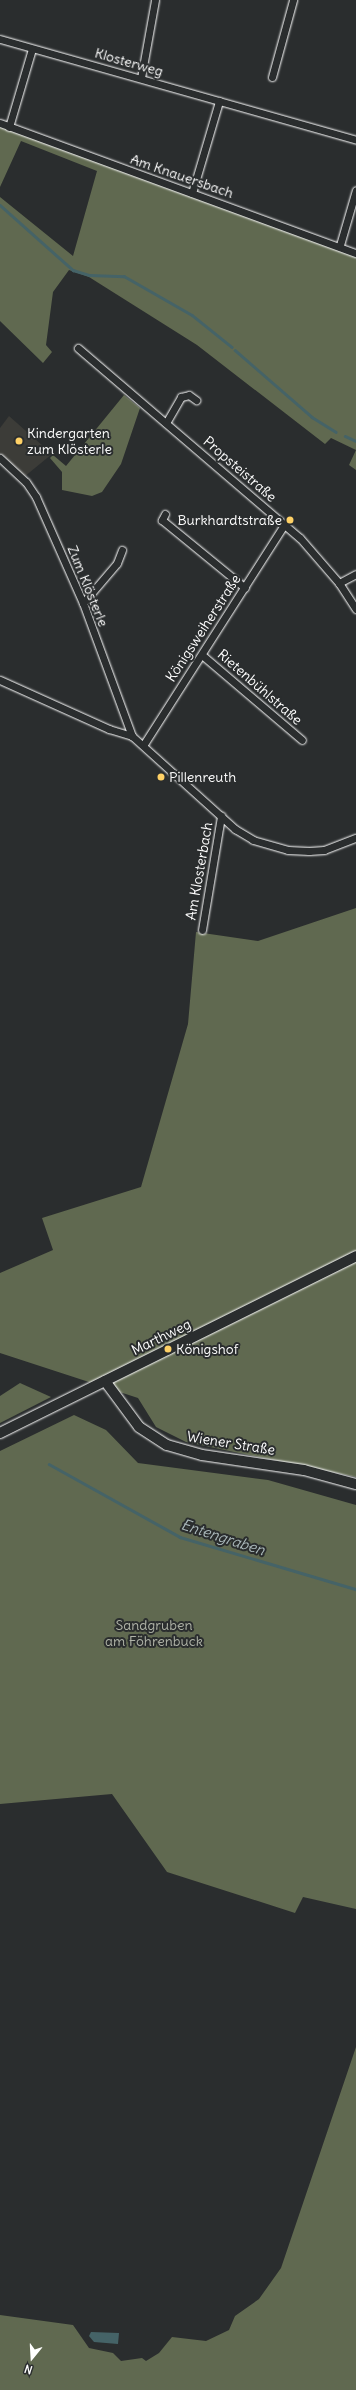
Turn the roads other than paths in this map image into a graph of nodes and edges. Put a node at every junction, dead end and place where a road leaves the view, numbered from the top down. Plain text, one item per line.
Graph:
1 (155, 0) edge
2 (293, 0) edge
3 (0, 39) edge
4 (32, 49) junction
5 (272, 77) dead end
6 (141, 78) junction
7 (219, 101) junction
8 (0, 123) edge
9 (9, 127) junction
10 (356, 140) edge
11 (356, 190) edge
12 (192, 193) junction
13 (340, 245) junction
14 (356, 253) edge
15 (78, 348) dead end
16 (196, 400) dead end
17 (166, 423) junction
18 (0, 458) edge
19 (165, 514) dead end
20 (284, 525) junction
21 (122, 550) dead end
22 (356, 574) edge
23 (339, 583) junction
24 (245, 588) junction
25 (83, 603) junction
26 (356, 609) edge
27 (202, 654) junction
28 (0, 680) edge
29 (132, 736) junction
30 (302, 740) dead end
31 (144, 744) junction
32 (221, 816) junction
33 (356, 838) edge
34 (202, 930) dead end
35 (356, 1256) edge
36 (105, 1381) junction
37 (0, 1433) edge
38 (356, 1484) edge

1 - 6 street
2 - 5 street
3 - 4 street, Klosterweg
4 - 6 street, Klosterweg
4 - 9 street
6 - 7 street, Klosterweg
7 - 10 street, Klosterweg
7 - 12 street
8 - 9 street, Am Knauersbach
9 - 12 street, Am Knauersbach
11 - 13 street
12 - 13 street, Am Knauersbach
13 - 14 street, Am Knauersbach
15 - 17 street, Propsteistraße
16 - 17 street
17 - 20 street, Propsteistraße
18 - 25 street, Zum Klösterle
19 - 24 street
20 - 23 street, Propsteistraße
20 - 24 street, Königsweiherstraße
21 - 25 street
22 - 23 street
23 - 26 street, Propsteistraße
24 - 27 street, Königsweiherstraße
25 - 29 street, Zum Klösterle
27 - 30 street, Rietenbühlstraße
27 - 31 street, Königsweiherstraße
28 - 29 street
29 - 31 street
31 - 32 street
32 - 33 street
32 - 34 street, Am Klosterbach
35 - 36 main road, Marthweg
36 - 37 main road, Marthweg
36 - 38 main road, Wiener Straße

